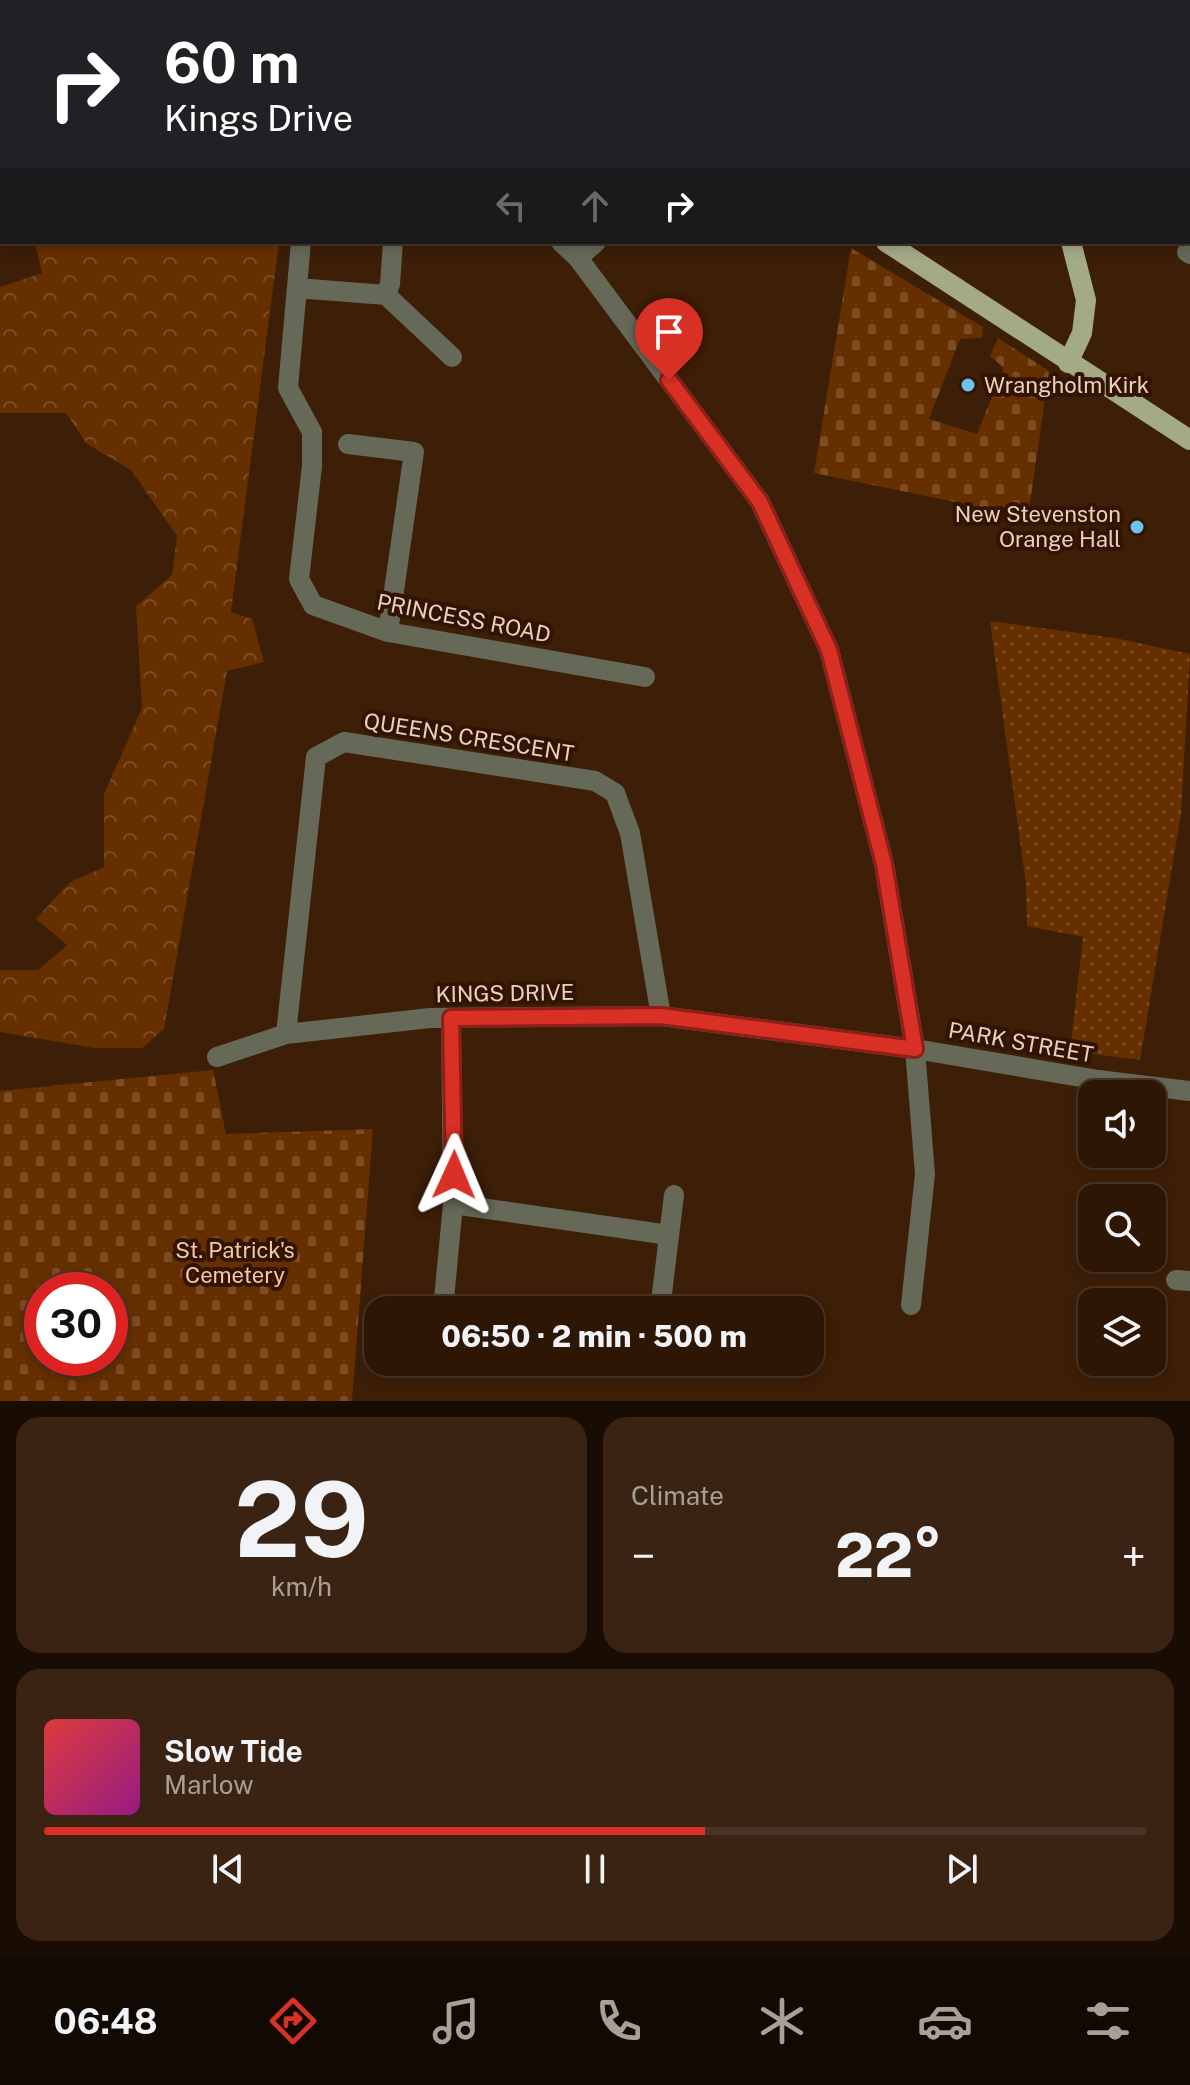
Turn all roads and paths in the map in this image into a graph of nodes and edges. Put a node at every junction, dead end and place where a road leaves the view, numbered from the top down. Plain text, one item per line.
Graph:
1 (301, 244) edge
2 (393, 244) edge
3 (563, 244) edge
4 (594, 244) edge
5 (889, 244) edge
6 (1072, 244) edge
7 (578, 258) junction
8 (297, 288) junction
9 (386, 295) junction
10 (452, 357) dead end
11 (1068, 363) junction
12 (1190, 440) edge
13 (348, 444) dead end
14 (388, 632) junction
15 (645, 677) dead end
16 (661, 1016) junction
17 (451, 1018) junction
18 (702, 1023) joint
19 (286, 1034) junction
20 (915, 1049) junction
21 (217, 1057) dead end
22 (1190, 1091) edge
23 (674, 1195) dead end
24 (453, 1204) junction
25 (669, 1235) junction
26 (444, 1296) edge
27 (662, 1296) edge
28 (911, 1305) dead end

1 - 8 street, PRINCESS ROAD
2 - 9 street
3 - 7 street
4 - 7 street
5 - 11 main road
6 - 11 main road
7 - 20 street
8 - 9 street
8 - 14 street, PRINCESS ROAD
9 - 10 street
11 - 12 main road
13 - 14 street
14 - 15 street, PRINCESS ROAD
16 - 17 street, KINGS DRIVE
16 - 18 street, KINGS DRIVE
16 - 19 street, QUEENS CRESCENT
17 - 19 street, KINGS DRIVE
17 - 24 street
18 - 20 street, PARK STREET
19 - 21 street, KINGS DRIVE
20 - 22 street, PARK STREET
20 - 28 street
23 - 25 street
24 - 25 street
24 - 26 street
25 - 27 street

